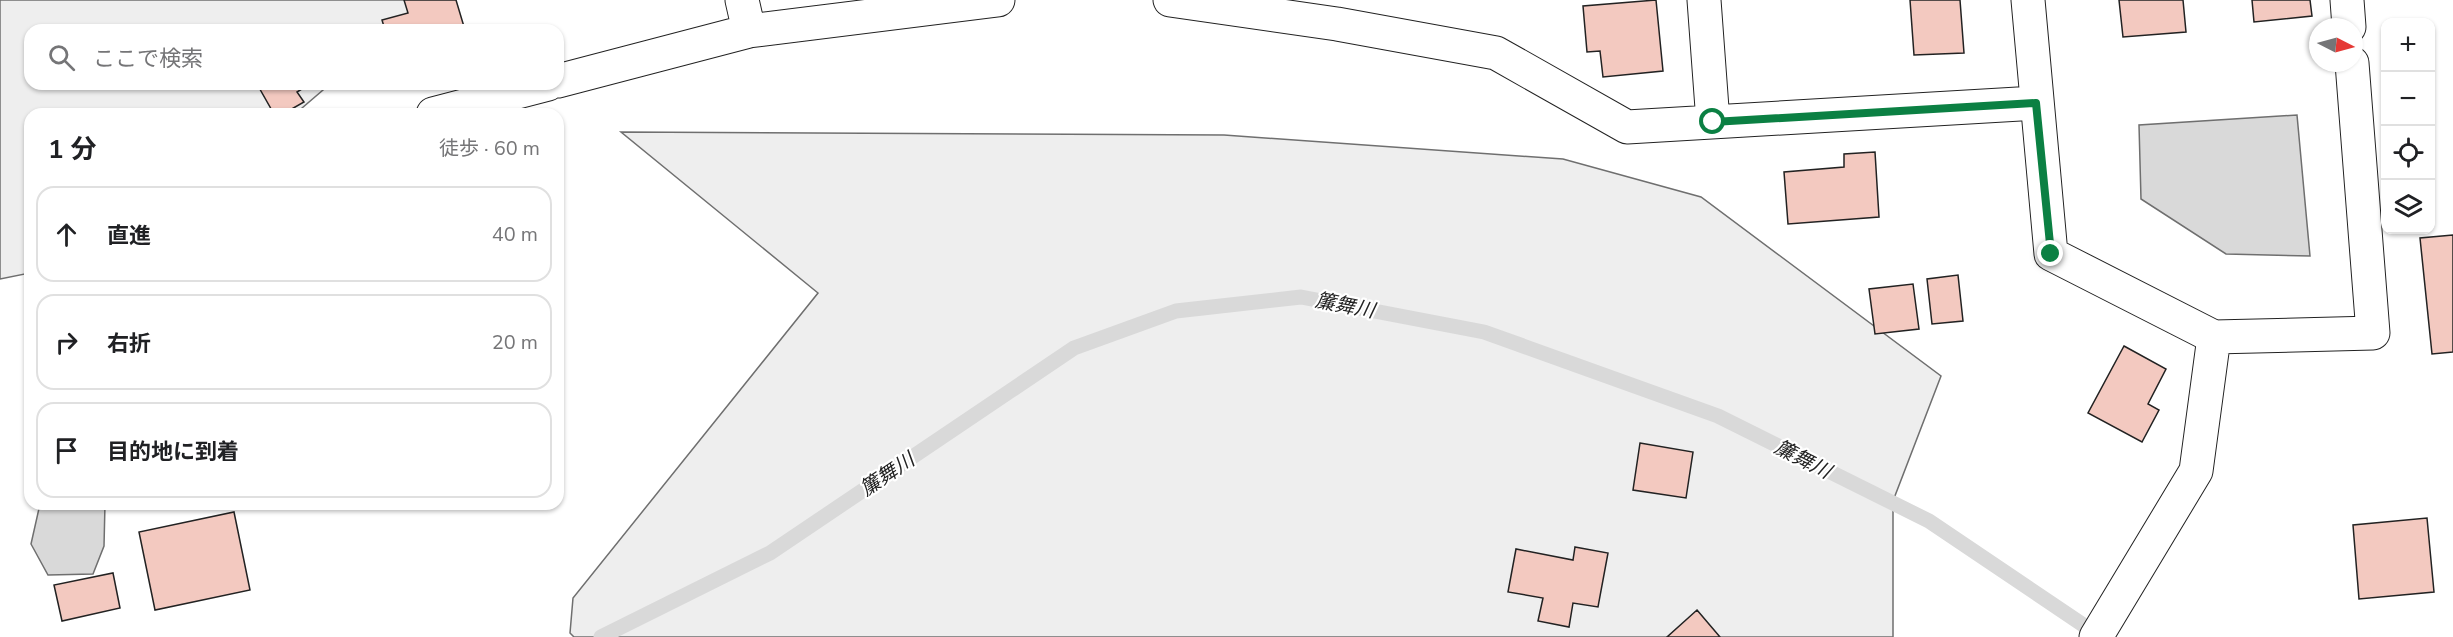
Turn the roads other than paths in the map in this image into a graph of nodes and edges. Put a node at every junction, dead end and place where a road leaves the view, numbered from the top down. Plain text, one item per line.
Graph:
1 (742, 0) edge
2 (998, 0) edge
3 (1170, 0) edge
4 (1704, 0) edge
5 (2028, 0) edge
6 (2346, 0) edge
7 (1336, 12) edge
8 (2348, 18) edge
9 (749, 31) junction
10 (2353, 72) edge
11 (564, 79) edge
12 (525, 90) edge
13 (2036, 103) junction
14 (456, 108) edge
15 (1713, 122) junction
16 (2214, 337) junction
17 (2096, 637) edge

1 - 9 street
2 - 9 street
3 - 7 street
4 - 15 street
5 - 13 street
6 - 8 street
7 - 15 street
9 - 11 street
10 - 16 street
12 - 14 street
13 - 15 street
13 - 16 street
16 - 17 street

